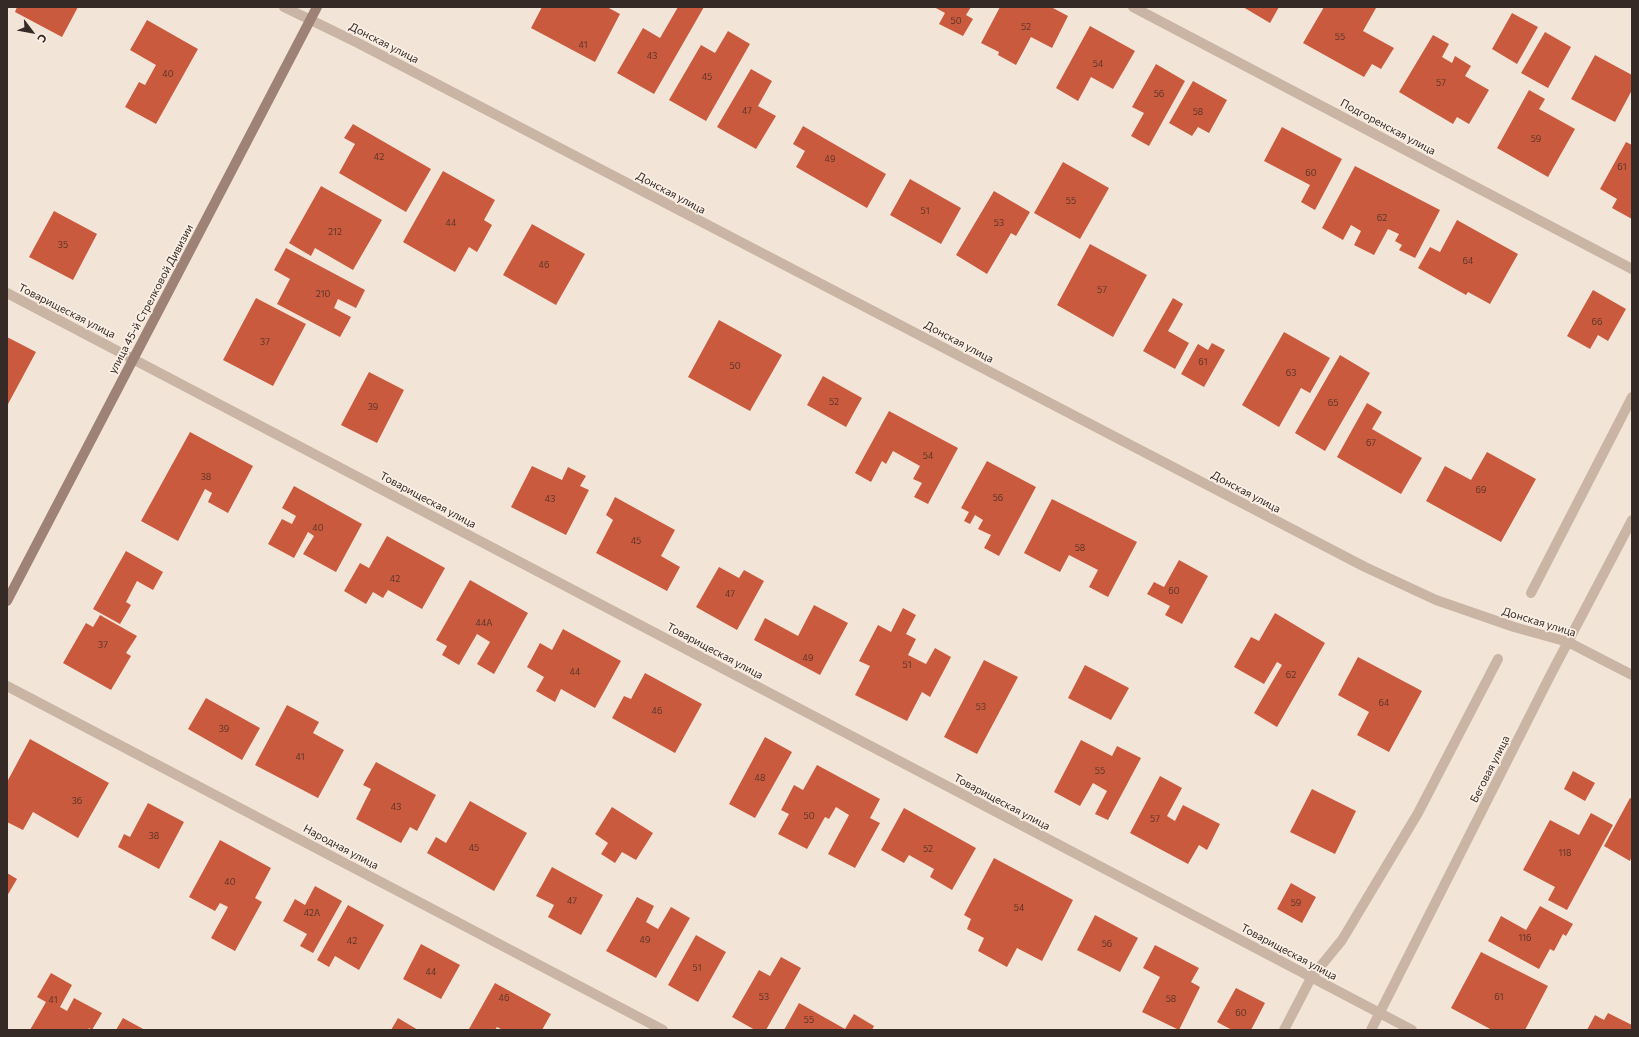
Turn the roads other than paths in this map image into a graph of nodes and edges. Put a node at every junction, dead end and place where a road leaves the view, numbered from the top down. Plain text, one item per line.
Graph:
1 (284, 7) edge
2 (316, 7) edge
3 (1134, 7) edge
4 (310, 20) junction
5 (1632, 269) edge
6 (7, 293) edge
7 (134, 358) junction
8 (1632, 397) edge
9 (1632, 520) edge
10 (1531, 593) dead end
11 (7, 601) edge
12 (1568, 642) junction
13 (1498, 659) dead end
14 (1632, 675) edge
15 (7, 686) edge
16 (1311, 978) junction
17 (1380, 1013) junction
18 (663, 1030) edge
19 (1284, 1030) edge
20 (1371, 1030) edge
21 (1412, 1030) edge

1 - 4 street, Донская улица
2 - 4 main road, улица 45-й Стрелковой Дивизии
3 - 5 street, Подгоренская улица
4 - 7 main road, улица 45-й Стрелковой Дивизии
4 - 12 street, Донская улица
6 - 7 street, Товарищеская улица
7 - 11 main road, улица 45-й Стрелковой Дивизии
7 - 16 street, Товарищеская улица
8 - 10 street
9 - 12 street, Беговая улица
12 - 14 street, Донская улица
12 - 17 street, Беговая улица
13 - 16 street
15 - 18 street, Народная улица
16 - 17 street, Товарищеская улица
16 - 19 street
17 - 20 street, Беговая улица
17 - 21 street, Товарищеская улица

